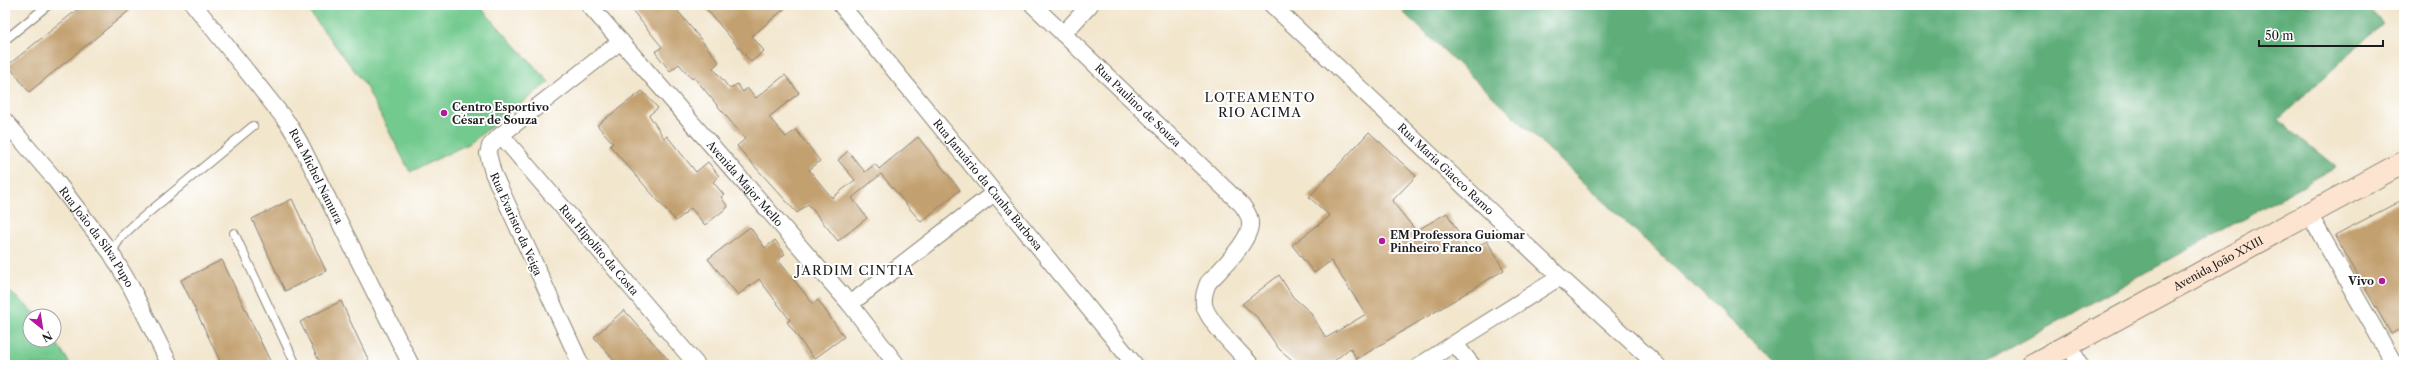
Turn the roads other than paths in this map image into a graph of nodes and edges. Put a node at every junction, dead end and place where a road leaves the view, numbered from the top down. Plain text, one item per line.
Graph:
1 (48, 5) edge
2 (194, 5) edge
3 (589, 5) edge
4 (841, 5) edge
5 (1032, 5) edge
6 (1090, 5) edge
7 (1272, 5) edge
8 (2401, 5) edge
9 (2404, 8) edge
10 (1063, 34) junction
11 (5, 40) edge
12 (621, 41) junction
13 (5, 121) edge
14 (253, 126) dead end
15 (501, 135) junction
16 (2404, 162) edge
17 (994, 193) junction
18 (2309, 214) junction
19 (234, 233) dead end
20 (111, 253) junction
21 (1560, 277) junction
22 (850, 304) junction
23 (1454, 344) junction
24 (2069, 345) junction
25 (170, 365) edge
26 (296, 365) edge
27 (411, 365) edge
28 (581, 365) edge
29 (697, 365) edge
30 (897, 365) edge
31 (1135, 365) edge
32 (1251, 365) edge
33 (1420, 365) edge
34 (1472, 365) edge
35 (1657, 365) edge
36 (2032, 365) edge
37 (2080, 365) edge
38 (2395, 365) edge

1 - 11 lane
2 - 27 street, Rua Michel Namura
3 - 12 street, Avenida Major Mello
4 - 17 street, Rua Januário da Cunha Barbosa
5 - 10 street, Rua Paulino de Souza
6 - 10 street
7 - 21 street, Rua Maria Giacco Ramo
8 - 9 lane
10 - 32 street, Rua Paulino de Souza
12 - 15 street, Rua Evaristo da Veiga
12 - 22 street, Avenida Major Mello
13 - 20 street, Rua João da Silva Pupo
14 - 20 lane
15 - 28 street, Rua Evaristo da Veiga
15 - 29 street, Rua Hipolito da Costa
16 - 18 main road, Avenida João XXIII
17 - 22 street
17 - 31 street, Rua Januário da Cunha Barbosa
18 - 24 main road, Avenida João XXIII
18 - 38 street
19 - 26 lane
20 - 25 street, Rua João da Silva Pupo
21 - 23 street
21 - 35 street, Rua Maria Giacco Ramo
22 - 30 street, Avenida Major Mello
23 - 33 street
23 - 34 street
24 - 36 main road, Avenida João XXIII
24 - 37 street

